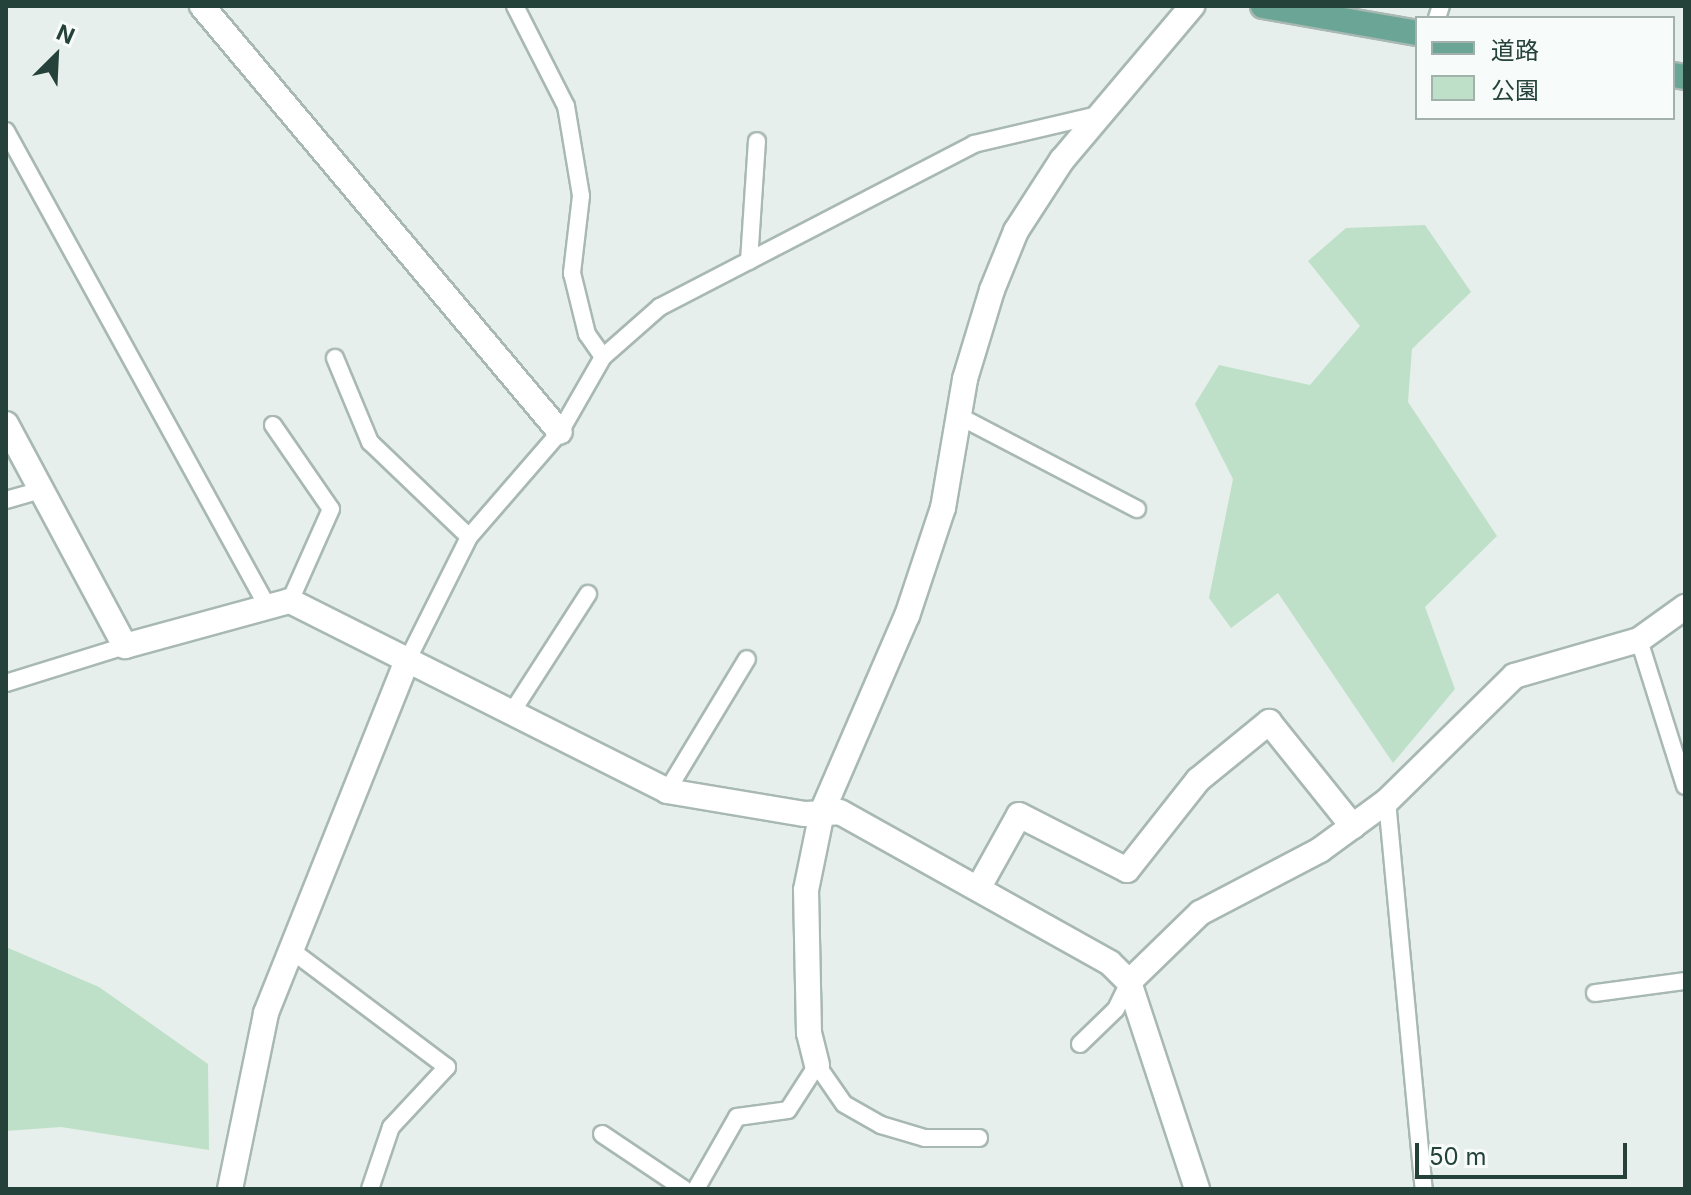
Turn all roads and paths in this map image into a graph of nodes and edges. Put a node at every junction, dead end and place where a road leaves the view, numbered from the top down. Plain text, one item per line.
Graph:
1 (202, 6) edge
2 (515, 6) edge
3 (1192, 6) edge
4 (1263, 6) edge
5 (1415, 33) edge
6 (1102, 114) junction
7 (6, 131) edge
8 (757, 141) dead end
9 (749, 261) junction
10 (603, 357) junction
11 (335, 358) dead end
12 (957, 415) junction
13 (6, 424) edge
14 (273, 425) dead end
15 (560, 432) junction
16 (41, 490) junction
17 (6, 500) edge
18 (1137, 509) dead end
19 (469, 537) junction
20 (588, 594) dead end
21 (278, 602) junction
22 (1685, 607) edge
23 (1639, 640) junction
24 (125, 646) junction
25 (747, 659) dead end
26 (407, 661) junction
27 (6, 683) edge
28 (510, 715) junction
29 (1685, 786) edge
30 (667, 791) junction
31 (1387, 801) junction
32 (822, 812) junction
33 (1353, 827) junction
34 (979, 887) junction
35 (291, 950) junction
36 (1685, 981) edge
37 (1129, 982) junction
38 (1595, 993) dead end
39 (1080, 1044) dead end
40 (817, 1065) junction
41 (602, 1134) dead end
42 (979, 1138) dead end
43 (230, 1189) edge
44 (370, 1189) edge
45 (684, 1189) edge
46 (696, 1189) edge
47 (1197, 1189) edge
48 (1424, 1189) edge

1 - 15 street
2 - 10 lane
3 - 6 street
4 - 5 main road
6 - 9 lane
6 - 12 street
7 - 21 lane
8 - 9 lane
9 - 10 lane
10 - 15 lane
11 - 19 lane
12 - 18 lane
12 - 32 street
13 - 16 street
14 - 21 lane
15 - 19 lane
16 - 17 lane
16 - 24 street
19 - 26 lane
20 - 28 lane
21 - 24 street
21 - 26 street
22 - 23 street
23 - 29 lane
23 - 31 street
24 - 27 lane
25 - 30 lane
26 - 28 street
26 - 35 street
28 - 30 street
30 - 32 street
31 - 33 street
31 - 48 lane
32 - 34 street
32 - 40 street
33 - 34 street
33 - 37 street
34 - 37 street
35 - 43 street
35 - 44 lane
36 - 38 lane
37 - 39 lane
37 - 47 street
40 - 42 lane
40 - 46 lane
41 - 45 lane

